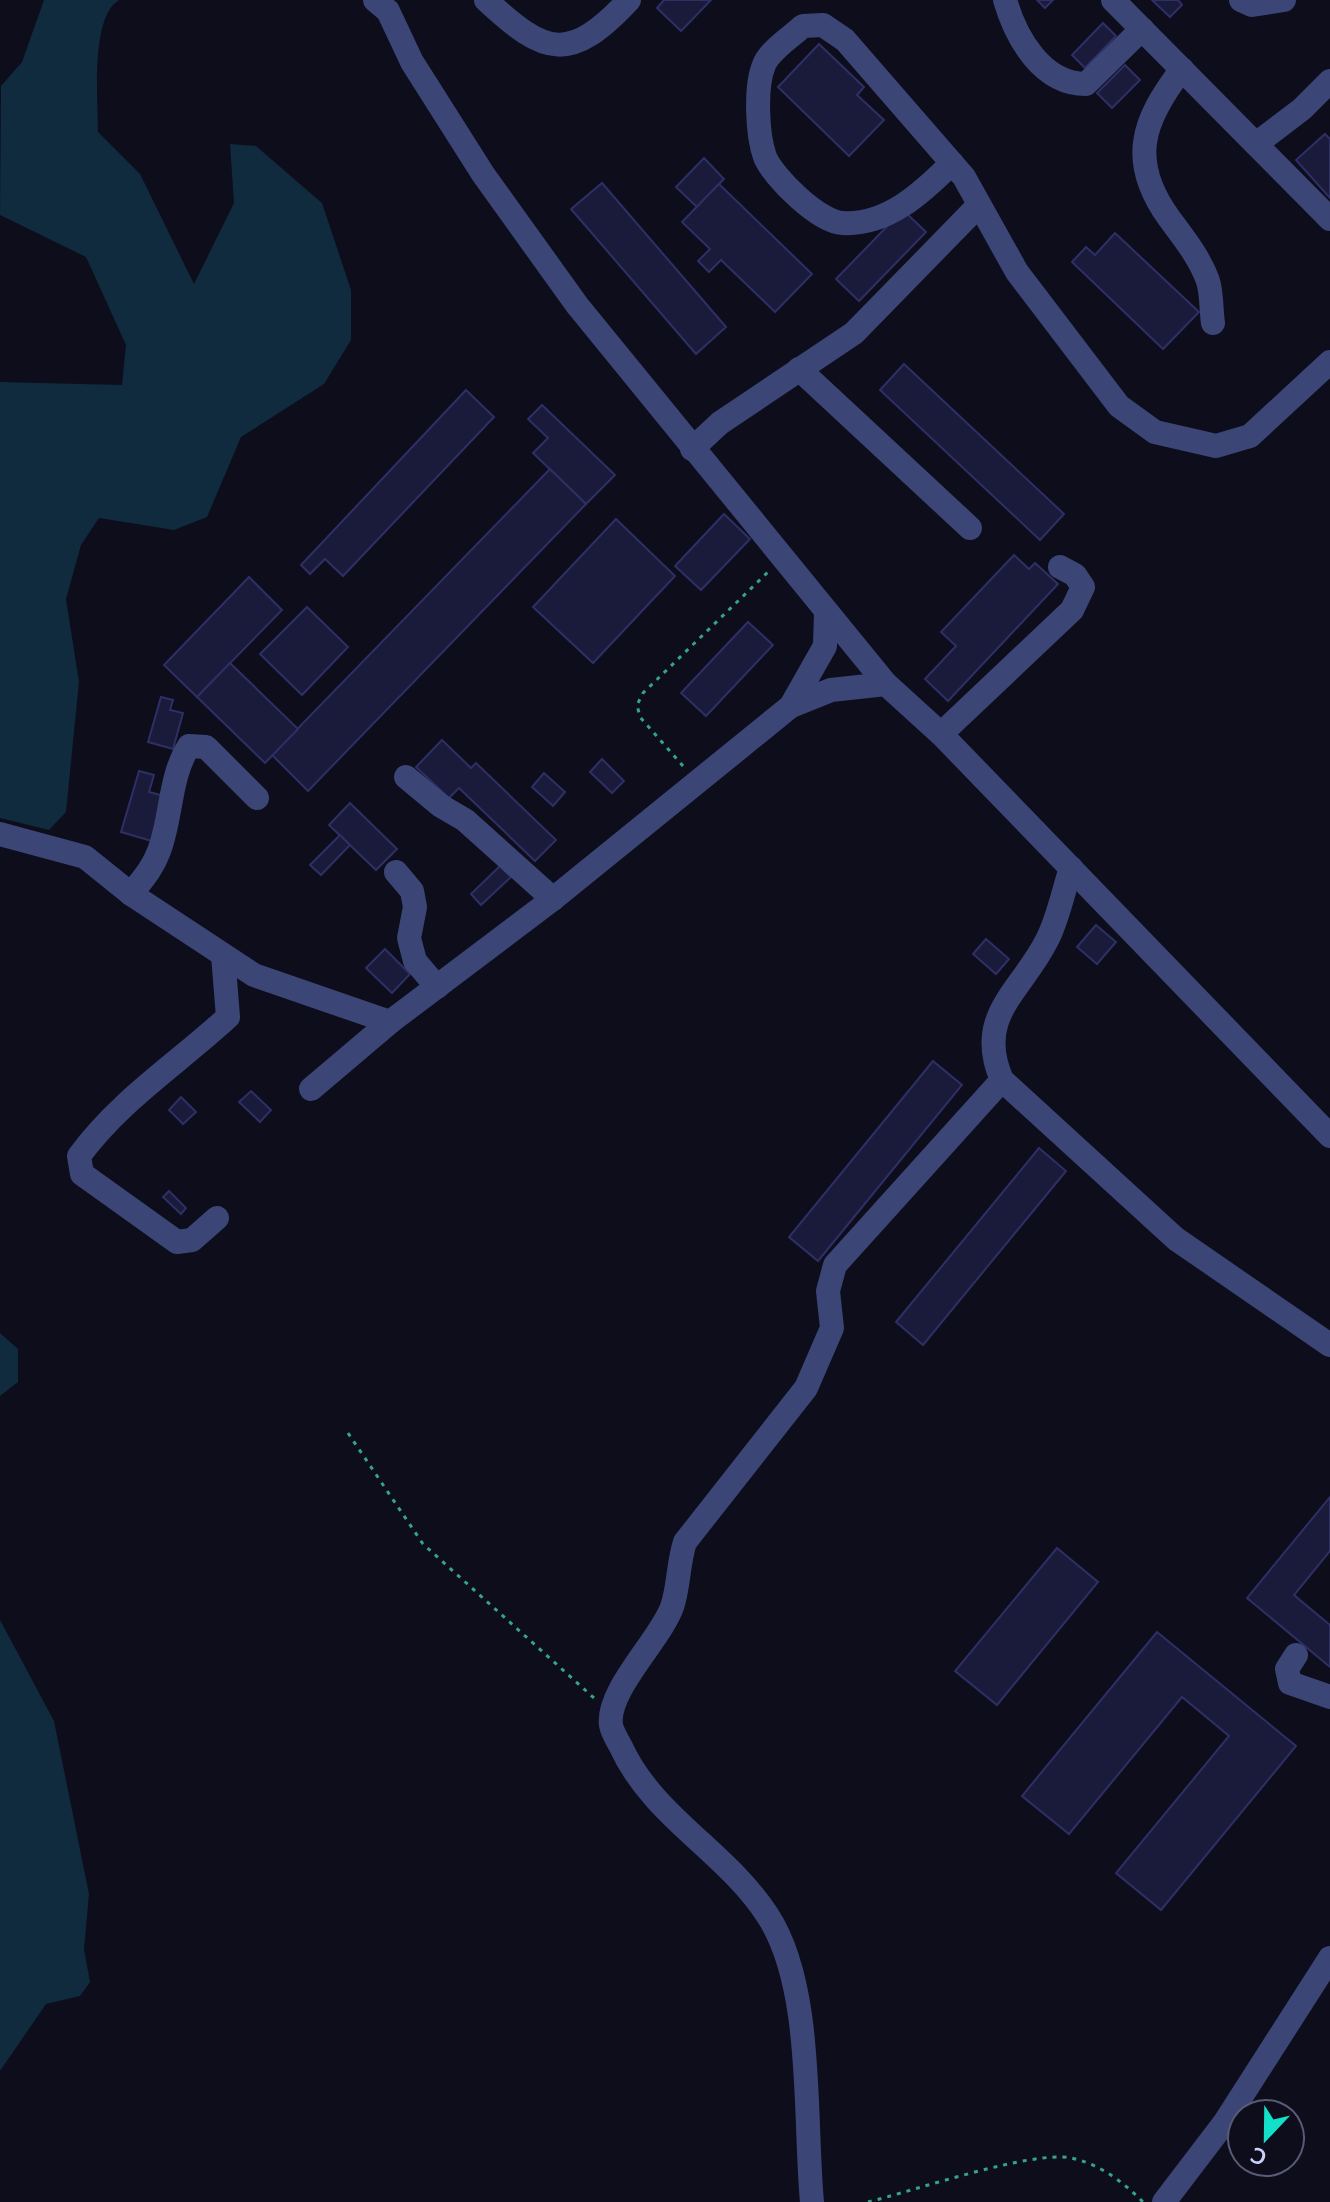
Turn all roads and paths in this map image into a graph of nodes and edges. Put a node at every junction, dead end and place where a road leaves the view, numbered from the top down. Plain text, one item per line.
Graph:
1 (486, 0) edge
2 (629, 0) edge
3 (1005, 0) edge
4 (1113, 0) edge
5 (1241, 0) edge
6 (1284, 0) edge
7 (390, 4) edge
8 (1142, 29) junction
9 (1182, 69) junction
10 (1330, 81) edge
11 (1256, 144) junction
12 (952, 163) junction
13 (979, 205) junction
14 (1330, 219) edge
15 (1213, 323) dead end
16 (1330, 362) edge
17 (799, 369) junction
18 (692, 449) junction
19 (970, 528) dead end
20 (776, 548) junction
21 (1060, 567) dead end
22 (826, 611) junction
23 (886, 684) junction
24 (791, 706) junction
25 (941, 734) junction
26 (406, 777) dead end
27 (699, 784) junction
28 (257, 798) dead end
29 (0, 834) edge
30 (1071, 868) junction
31 (396, 872) dead end
32 (131, 894) junction
33 (553, 899) junction
34 (223, 955) junction
35 (437, 987) junction
36 (390, 1022) junction
37 (1002, 1080) junction
38 (311, 1089) dead end
39 (1330, 1136) edge
40 (217, 1218) dead end
41 (1330, 1345) edge
42 (348, 1433) dead end
43 (1296, 1655) dead end
44 (1330, 1697) edge
45 (611, 1724) junction
46 (1330, 1958) edge
47 (812, 2202) edge
48 (868, 2202) edge
49 (1143, 2202) edge
50 (1164, 2202) edge

1 - 2 street
3 - 8 street
4 - 8 street
5 - 6 street
7 - 18 street
8 - 9 street
9 - 11 street
9 - 15 street
10 - 11 street
11 - 14 street
12 - 12 street
12 - 13 street
13 - 16 street
13 - 17 street
17 - 18 street
17 - 19 street
18 - 20 street
20 - 22 street
20 - 27 path
21 - 25 street
22 - 23 street
22 - 24 street
23 - 24 street
23 - 25 street
24 - 27 street
25 - 30 street
26 - 33 street
27 - 33 street
28 - 32 street
29 - 32 street
30 - 37 street
30 - 39 street
31 - 35 street
32 - 34 street
33 - 35 street
34 - 36 street
34 - 40 street
35 - 36 street
36 - 38 street
37 - 41 street
37 - 45 street
42 - 45 path
43 - 44 street
45 - 47 street
46 - 50 street
48 - 49 path

